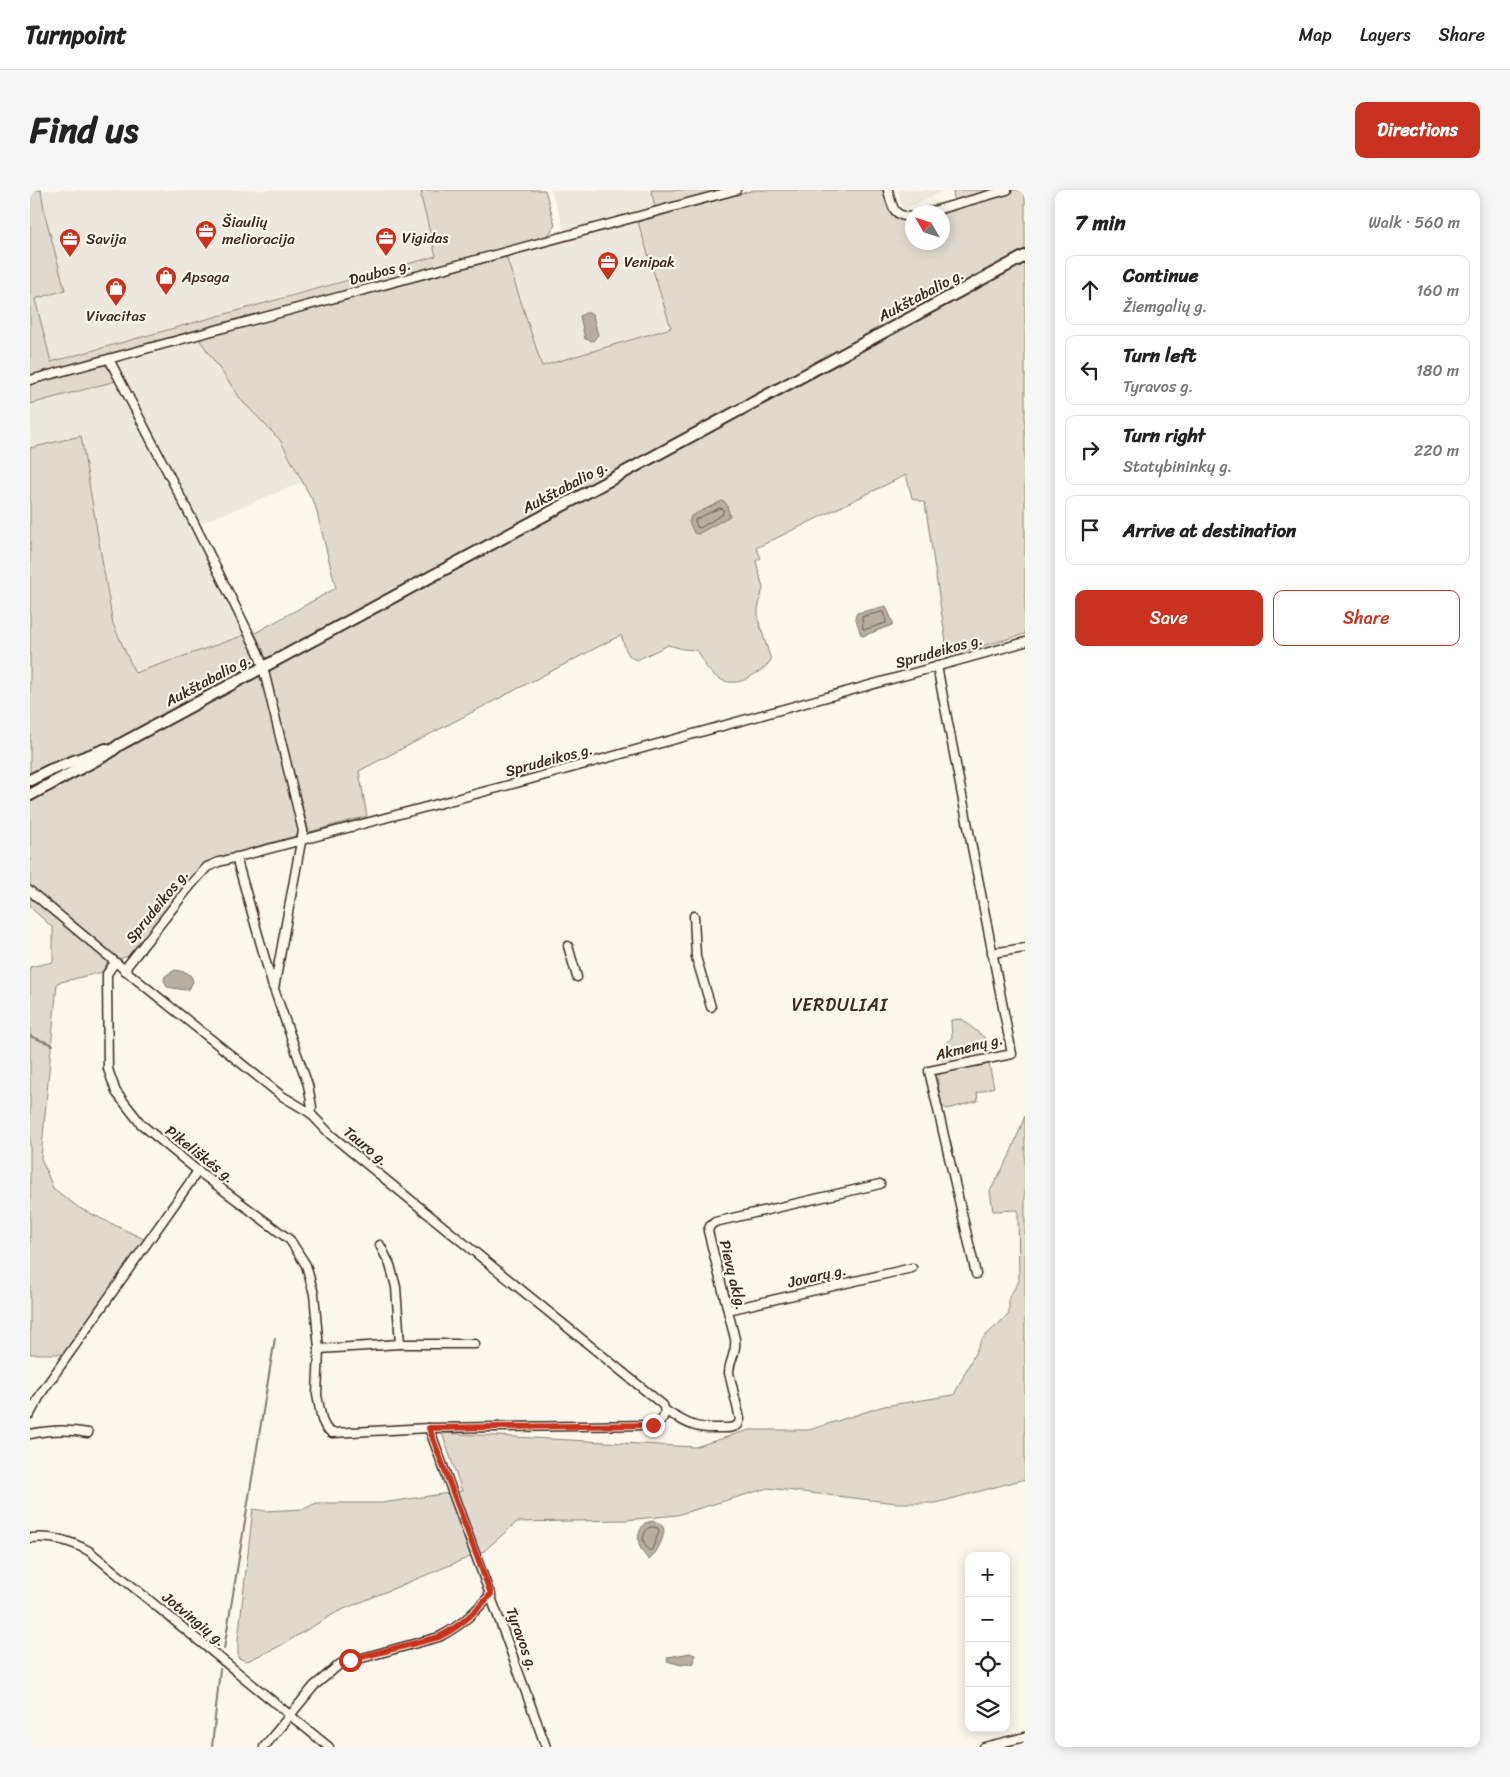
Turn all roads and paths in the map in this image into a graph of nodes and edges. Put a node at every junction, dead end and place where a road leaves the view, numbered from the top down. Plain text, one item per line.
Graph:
1 (736, 190) edge
2 (888, 190) edge
3 (1007, 190) edge
4 (950, 206) edge
5 (905, 216) edge
6 (1025, 256) edge
7 (109, 359) junction
8 (30, 380) edge
9 (1025, 642) edge
10 (937, 666) junction
11 (263, 667) junction
12 (119, 745) junction
13 (30, 780) edge
14 (30, 795) edge
15 (301, 840) junction
16 (236, 857) junction
17 (30, 891) edge
18 (694, 916) dead end
19 (568, 946) dead end
20 (1025, 948) edge
21 (992, 953) junction
22 (115, 962) junction
23 (124, 970) junction
24 (577, 977) dead end
25 (274, 989) junction
26 (711, 1007) dead end
27 (308, 1112) junction
28 (198, 1171) junction
29 (880, 1184) dead end
30 (380, 1245) dead end
31 (912, 1268) dead end
32 (976, 1274) dead end
33 (728, 1310) junction
34 (400, 1344) junction
35 (475, 1344) dead end
36 (319, 1349) junction
37 (30, 1414) edge
38 (664, 1414) junction
39 (429, 1428) junction
40 (88, 1433) dead end
41 (30, 1434) edge
42 (30, 1538) edge
43 (491, 1594) junction
44 (290, 1715) junction
45 (1025, 1737) edge
46 (264, 1747) edge
47 (329, 1747) edge
48 (546, 1747) edge
49 (984, 1747) edge

1 - 7 street, Daubos g.
2 - 5 street
3 - 4 street
6 - 11 main road, Aukštabalio g.
7 - 8 street, Daubos g.
7 - 11 street
9 - 10 street, Sprudeikos g.
10 - 15 street, Sprudeikos g.
10 - 21 street, Akmenų g.
11 - 12 main road, Aukštabalio g.
11 - 15 street
12 - 13 main road, Aukštabalio g.
12 - 14 main road, Aukštabalio g.
15 - 16 street, Sprudeikos g.
15 - 25 street
16 - 23 street, Sprudeikos g.
16 - 25 street
17 - 22 street, Tauro g.
18 - 26 street
19 - 24 street
20 - 21 street
21 - 32 street, Akmenų g.
22 - 23 street, Tauro g.
22 - 28 street, Pikeliškės g.
23 - 27 street, Tauro g.
25 - 27 street
27 - 38 street, Tauro g.
28 - 36 street, Pikeliškės g.
28 - 37 street
29 - 33 street, Pievų aklg.
30 - 34 street
31 - 33 street, Jovarų g.
33 - 38 street, Pievų aklg.
34 - 35 street
34 - 36 street
36 - 39 street, Pikeliškės g.
38 - 39 street
39 - 43 street, Tyravos g.
40 - 41 street
42 - 44 street, Jotvingių g.
43 - 44 street
43 - 48 street, Tyravos g.
44 - 46 street
44 - 47 street, Jotvingių g.
45 - 49 street

